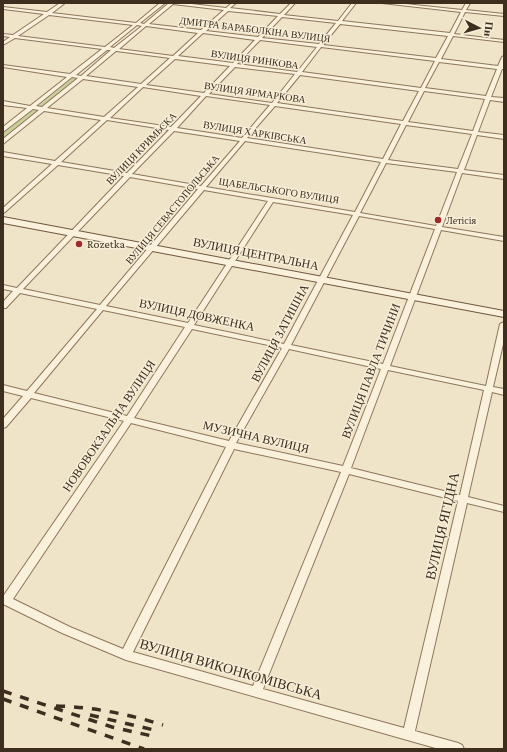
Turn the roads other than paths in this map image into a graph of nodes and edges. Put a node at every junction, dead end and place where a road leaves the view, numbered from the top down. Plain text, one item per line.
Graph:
1 (63, 3) edge
2 (163, 3) edge
3 (172, 3) edge
4 (234, 3) edge
5 (293, 3) edge
6 (354, 3) edge
7 (384, 3) edge
8 (468, 3) edge
9 (3, 8) edge
10 (228, 10) junction
11 (463, 11) junction
12 (48, 13) junction
13 (281, 15) junction
14 (504, 15) edge
15 (339, 23) junction
16 (137, 24) junction
17 (147, 25) junction
18 (202, 32) junction
19 (3, 35) edge
20 (452, 35) junction
21 (14, 36) junction
22 (259, 38) junction
23 (504, 41) edge
24 (3, 44) edge
25 (319, 46) junction
26 (107, 48) junction
27 (117, 49) junction
28 (174, 57) junction
29 (504, 57) edge
30 (438, 60) junction
31 (233, 65) junction
32 (3, 66) edge
33 (502, 68) edge
34 (297, 73) junction
35 (72, 76) junction
36 (82, 77) junction
37 (142, 86) junction
38 (423, 89) junction
39 (205, 94) junction
40 (488, 98) junction
41 (504, 100) edge
42 (3, 103) edge
43 (274, 104) junction
44 (32, 108) junction
45 (43, 109) junction
46 (105, 118) junction
47 (405, 123) junction
48 (172, 128) junction
49 (3, 130) edge
50 (475, 133) junction
51 (504, 137) edge
52 (243, 140) junction
53 (3, 142) edge
54 (3, 154) edge
55 (386, 161) junction
56 (56, 164) junction
57 (460, 171) junction
58 (127, 176) junction
59 (504, 177) edge
60 (202, 188) junction
61 (272, 199) junction
62 (3, 211) edge
63 (357, 214) junction
64 (3, 220) edge
65 (439, 228) junction
66 (72, 233) junction
67 (504, 238) edge
68 (151, 248) junction
69 (230, 263) junction
70 (322, 280) junction
71 (3, 287) edge
72 (18, 290) junction
73 (413, 296) junction
74 (3, 306) edge
75 (102, 308) junction
76 (504, 314) edge
77 (504, 324) edge
78 (189, 326) junction
79 (287, 346) junction
80 (385, 367) junction
81 (3, 388) edge
82 (489, 388) junction
83 (504, 392) edge
84 (29, 394) junction
85 (130, 418) junction
86 (3, 425) edge
87 (231, 445) junction
88 (346, 470) junction
89 (463, 500) junction
90 (504, 509) edge
91 (4, 600) edge
92 (126, 655) junction
93 (256, 692) junction
94 (408, 735) junction
95 (458, 749) edge

1 - 12 street
2 - 16 street
3 - 10 street
3 - 17 street
4 - 10 street
5 - 13 street, ВУЛИЦЯ КРИМЬСКА
6 - 15 street, ВУЛИЦЯ СЕВАСТОПОЛЬСЬКА
7 - 11 street
8 - 11 street, ВУЛИЦЯ ЗАТИШНА
9 - 12 street, ДМИТРА БАРАБОЛКІНА ВУЛИЦЯ
10 - 13 street
10 - 18 street
11 - 14 street
11 - 20 street, ВУЛИЦЯ ЗАТИШНА
12 - 16 street, ДМИТРА БАРАБОЛКІНА ВУЛИЦЯ
12 - 21 street
13 - 15 street
13 - 22 street, ВУЛИЦЯ КРИМЬСКА
15 - 20 street
15 - 25 street, ВУЛИЦЯ СЕВАСТОПОЛЬСЬКА
16 - 17 street, ДМИТРА БАРАБОЛКІНА ВУЛИЦЯ
16 - 26 street
17 - 18 street, ДМИТРА БАРАБОЛКІНА ВУЛИЦЯ
17 - 27 street
18 - 22 street, ДМИТРА БАРАБОЛКІНА ВУЛИЦЯ
18 - 28 street
19 - 21 street, ВУЛИЦЯ РИНКОВА
20 - 23 street
20 - 30 street, ВУЛИЦЯ ЗАТИШНА
21 - 24 street
21 - 26 street, ВУЛИЦЯ РИНКОВА
22 - 25 street, ДМИТРА БАРАБОЛКІНА ВУЛИЦЯ
22 - 31 street, ВУЛИЦЯ КРИМЬСКА
25 - 30 street, ДМИТРА БАРАБОЛКІНА ВУЛИЦЯ
25 - 34 street, ВУЛИЦЯ СЕВАСТОПОЛЬСЬКА
26 - 27 street, ВУЛИЦЯ РИНКОВА
26 - 35 street
27 - 28 street, ВУЛИЦЯ РИНКОВА
27 - 36 street
28 - 31 street, ВУЛИЦЯ РИНКОВА
28 - 37 street
29 - 33 street, ВУЛИЦЯ ПАВЛА ТИЧИНИ
30 - 33 street, ДМИТРА БАРАБОЛКІНА ВУЛИЦЯ
30 - 38 street, ВУЛИЦЯ ЗАТИШНА
31 - 34 street, ВУЛИЦЯ РИНКОВА
31 - 39 street, ВУЛИЦЯ КРИМЬСКА
32 - 35 street, ВУЛИЦЯ ЯРМАРКОВА
33 - 40 street, ВУЛИЦЯ ПАВЛА ТИЧИНИ
34 - 38 street, ВУЛИЦЯ РИНКОВА
34 - 43 street, ВУЛИЦЯ СЕВАСТОПОЛЬСЬКА
35 - 36 street, ВУЛИЦЯ ЯРМАРКОВА
35 - 44 street
36 - 37 street, ВУЛИЦЯ ЯРМАРКОВА
36 - 45 street
37 - 39 street, ВУЛИЦЯ ЯРМАРКОВА
37 - 46 street
38 - 40 street, ВУЛИЦЯ РИНКОВА
38 - 47 street, ВУЛИЦЯ ЗАТИШНА
39 - 43 street, ВУЛИЦЯ ЯРМАРКОВА
39 - 48 street, ВУЛИЦЯ КРИМЬСКА
40 - 41 street, ВУЛИЦЯ РИНКОВА
40 - 50 street, ВУЛИЦЯ ПАВЛА ТИЧИНИ
42 - 44 street, ВУЛИЦЯ ХАРКІВСЬКА
43 - 47 street, ВУЛИЦЯ ЯРМАРКОВА
43 - 52 street, ВУЛИЦЯ СЕВАСТОПОЛЬСЬКА
44 - 45 street, ВУЛИЦЯ ХАРКІВСЬКА
44 - 49 street
45 - 46 street, ВУЛИЦЯ ХАРКІВСЬКА
45 - 53 street
46 - 48 street, ВУЛИЦЯ ХАРКІВСЬКА
46 - 56 street
47 - 50 street, ВУЛИЦЯ ЯРМАРКОВА
47 - 55 street, ВУЛИЦЯ ЗАТИШНА
48 - 52 street, ВУЛИЦЯ ХАРКІВСЬКА
48 - 58 street, ВУЛИЦЯ КРИМЬСКА
50 - 51 street, ВУЛИЦЯ ЯРМАРКОВА
50 - 57 street, ВУЛИЦЯ ПАВЛА ТИЧИНИ
52 - 55 street, ВУЛИЦЯ ХАРКІВСЬКА
52 - 60 street, ВУЛИЦЯ СЕВАСТОПОЛЬСЬКА
54 - 56 street, ЩАБЕЛЬСЬКОГО ВУЛИЦЯ
55 - 57 street, ВУЛИЦЯ ХАРКІВСЬКА
55 - 63 street, ВУЛИЦЯ ЗАТИШНА
56 - 58 street, ЩАБЕЛЬСЬКОГО ВУЛИЦЯ
56 - 62 street
57 - 59 street, ВУЛИЦЯ ХАРКІВСЬКА
57 - 65 street, ВУЛИЦЯ ПАВЛА ТИЧИНИ
58 - 60 street, ЩАБЕЛЬСЬКОГО ВУЛИЦЯ
58 - 66 street, ВУЛИЦЯ КРИМЬСКА
60 - 61 street, ЩАБЕЛЬСЬКОГО ВУЛИЦЯ
60 - 68 street, ВУЛИЦЯ СЕВАСТОПОЛЬСЬКА
61 - 63 street, ЩАБЕЛЬСЬКОГО ВУЛИЦЯ
61 - 69 street, НОВОВОКЗАЛЬНА ВУЛИЦЯ
63 - 65 street, ЩАБЕЛЬСЬКОГО ВУЛИЦЯ
63 - 70 street, ВУЛИЦЯ ЗАТИШНА
64 - 66 main road, ВУЛИЦЯ ЦЕНТРАЛЬНА
65 - 67 street, ЩАБЕЛЬСЬКОГО ВУЛИЦЯ
65 - 73 street, ВУЛИЦЯ ПАВЛА ТИЧИНИ
66 - 68 main road, ВУЛИЦЯ ЦЕНТРАЛЬНА
66 - 72 street, ВУЛИЦЯ КРИМЬСКА
68 - 69 main road, ВУЛИЦЯ ЦЕНТРАЛЬНА
68 - 75 street, ВУЛИЦЯ СЕВАСТОПОЛЬСЬКА
69 - 70 main road, ВУЛИЦЯ ЦЕНТРАЛЬНА
69 - 78 street, НОВОВОКЗАЛЬНА ВУЛИЦЯ
70 - 73 main road, ВУЛИЦЯ ЦЕНТРАЛЬНА
70 - 79 street, ВУЛИЦЯ ЗАТИШНА
71 - 72 street, ВУЛИЦЯ ДОВЖЕНКА
72 - 74 street, ВУЛИЦЯ КРИМЬСКА
72 - 75 street, ВУЛИЦЯ ДОВЖЕНКА
73 - 76 main road, ВУЛИЦЯ ЦЕНТРАЛЬНА
73 - 80 street, ВУЛИЦЯ ПАВЛА ТИЧИНИ
75 - 78 street, ВУЛИЦЯ ДОВЖЕНКА
75 - 84 street, ВУЛИЦЯ СЕВАСТОПОЛЬСЬКА
77 - 82 street, ВУЛИЦЯ ЯГІДНА
78 - 79 street, ВУЛИЦЯ ДОВЖЕНКА
78 - 85 street, НОВОВОКЗАЛЬНА ВУЛИЦЯ
79 - 80 street, ВУЛИЦЯ ДОВЖЕНКА
79 - 87 street, ВУЛИЦЯ ЗАТИШНА
80 - 82 street, ВУЛИЦЯ ДОВЖЕНКА
80 - 88 street, ВУЛИЦЯ ПАВЛА ТИЧИНИ
81 - 84 street, МУЗИЧНА ВУЛИЦЯ
82 - 83 street, ВУЛИЦЯ ДОВЖЕНКА
82 - 89 street, ВУЛИЦЯ ЯГІДНА
84 - 85 street, МУЗИЧНА ВУЛИЦЯ
84 - 86 street, ВУЛИЦЯ СЕВАСТОПОЛЬСЬКА
85 - 87 street, МУЗИЧНА ВУЛИЦЯ
85 - 91 street, НОВОВОКЗАЛЬНА ВУЛИЦЯ
87 - 88 street, МУЗИЧНА ВУЛИЦЯ
87 - 92 street, ВУЛИЦЯ ЗАТИШНА
88 - 89 street, МУЗИЧНА ВУЛИЦЯ
88 - 93 street, ВУЛИЦЯ ПАВЛА ТИЧИНИ
89 - 90 street, МУЗИЧНА ВУЛИЦЯ
89 - 94 street, ВУЛИЦЯ ЯГІДНА
91 - 92 street, ВУЛИЦЯ ВИКОНКОМІВСЬКА
92 - 93 street, ВУЛИЦЯ ВИКОНКОМІВСЬКА
93 - 94 street, ВУЛИЦЯ ВИКОНКОМІВСЬКА
94 - 95 street, ВУЛИЦЯ ВИКОНКОМІВСЬКА

